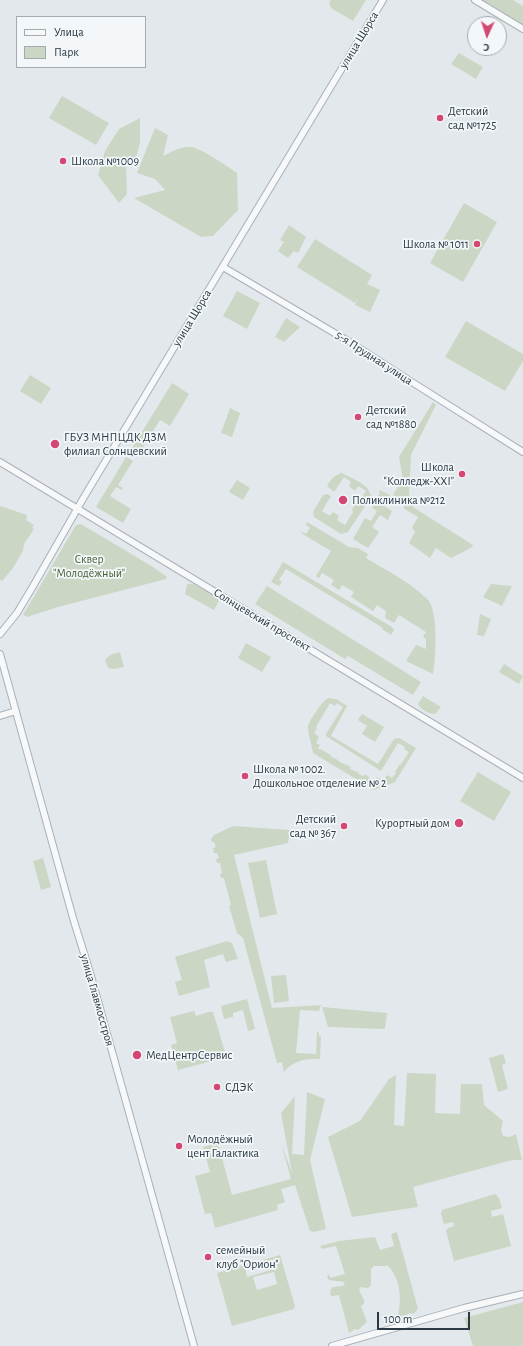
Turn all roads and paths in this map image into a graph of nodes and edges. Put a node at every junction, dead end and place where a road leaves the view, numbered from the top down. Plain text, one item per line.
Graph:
1 (383, 0) edge
2 (475, 0) edge
3 (523, 29) edge
4 (223, 267) junction
5 (523, 452) edge
6 (0, 462) edge
7 (78, 509) junction
8 (0, 634) edge
9 (0, 654) edge
10 (16, 711) junction
11 (0, 716) edge
12 (523, 778) edge
13 (523, 1294) edge
14 (194, 1346) edge
15 (332, 1346) edge

1 - 4 street, улица Щорса
2 - 3 street
4 - 5 street, 5-я Прудная улица
4 - 7 street, улица Щорса
6 - 7 street, Солнцевский проспект
7 - 8 street, улица Щорса
7 - 12 street, Солнцевский проспект
9 - 10 street, улица Главмосстроя
10 - 11 street
10 - 14 street, улица Главмосстроя
13 - 15 street

